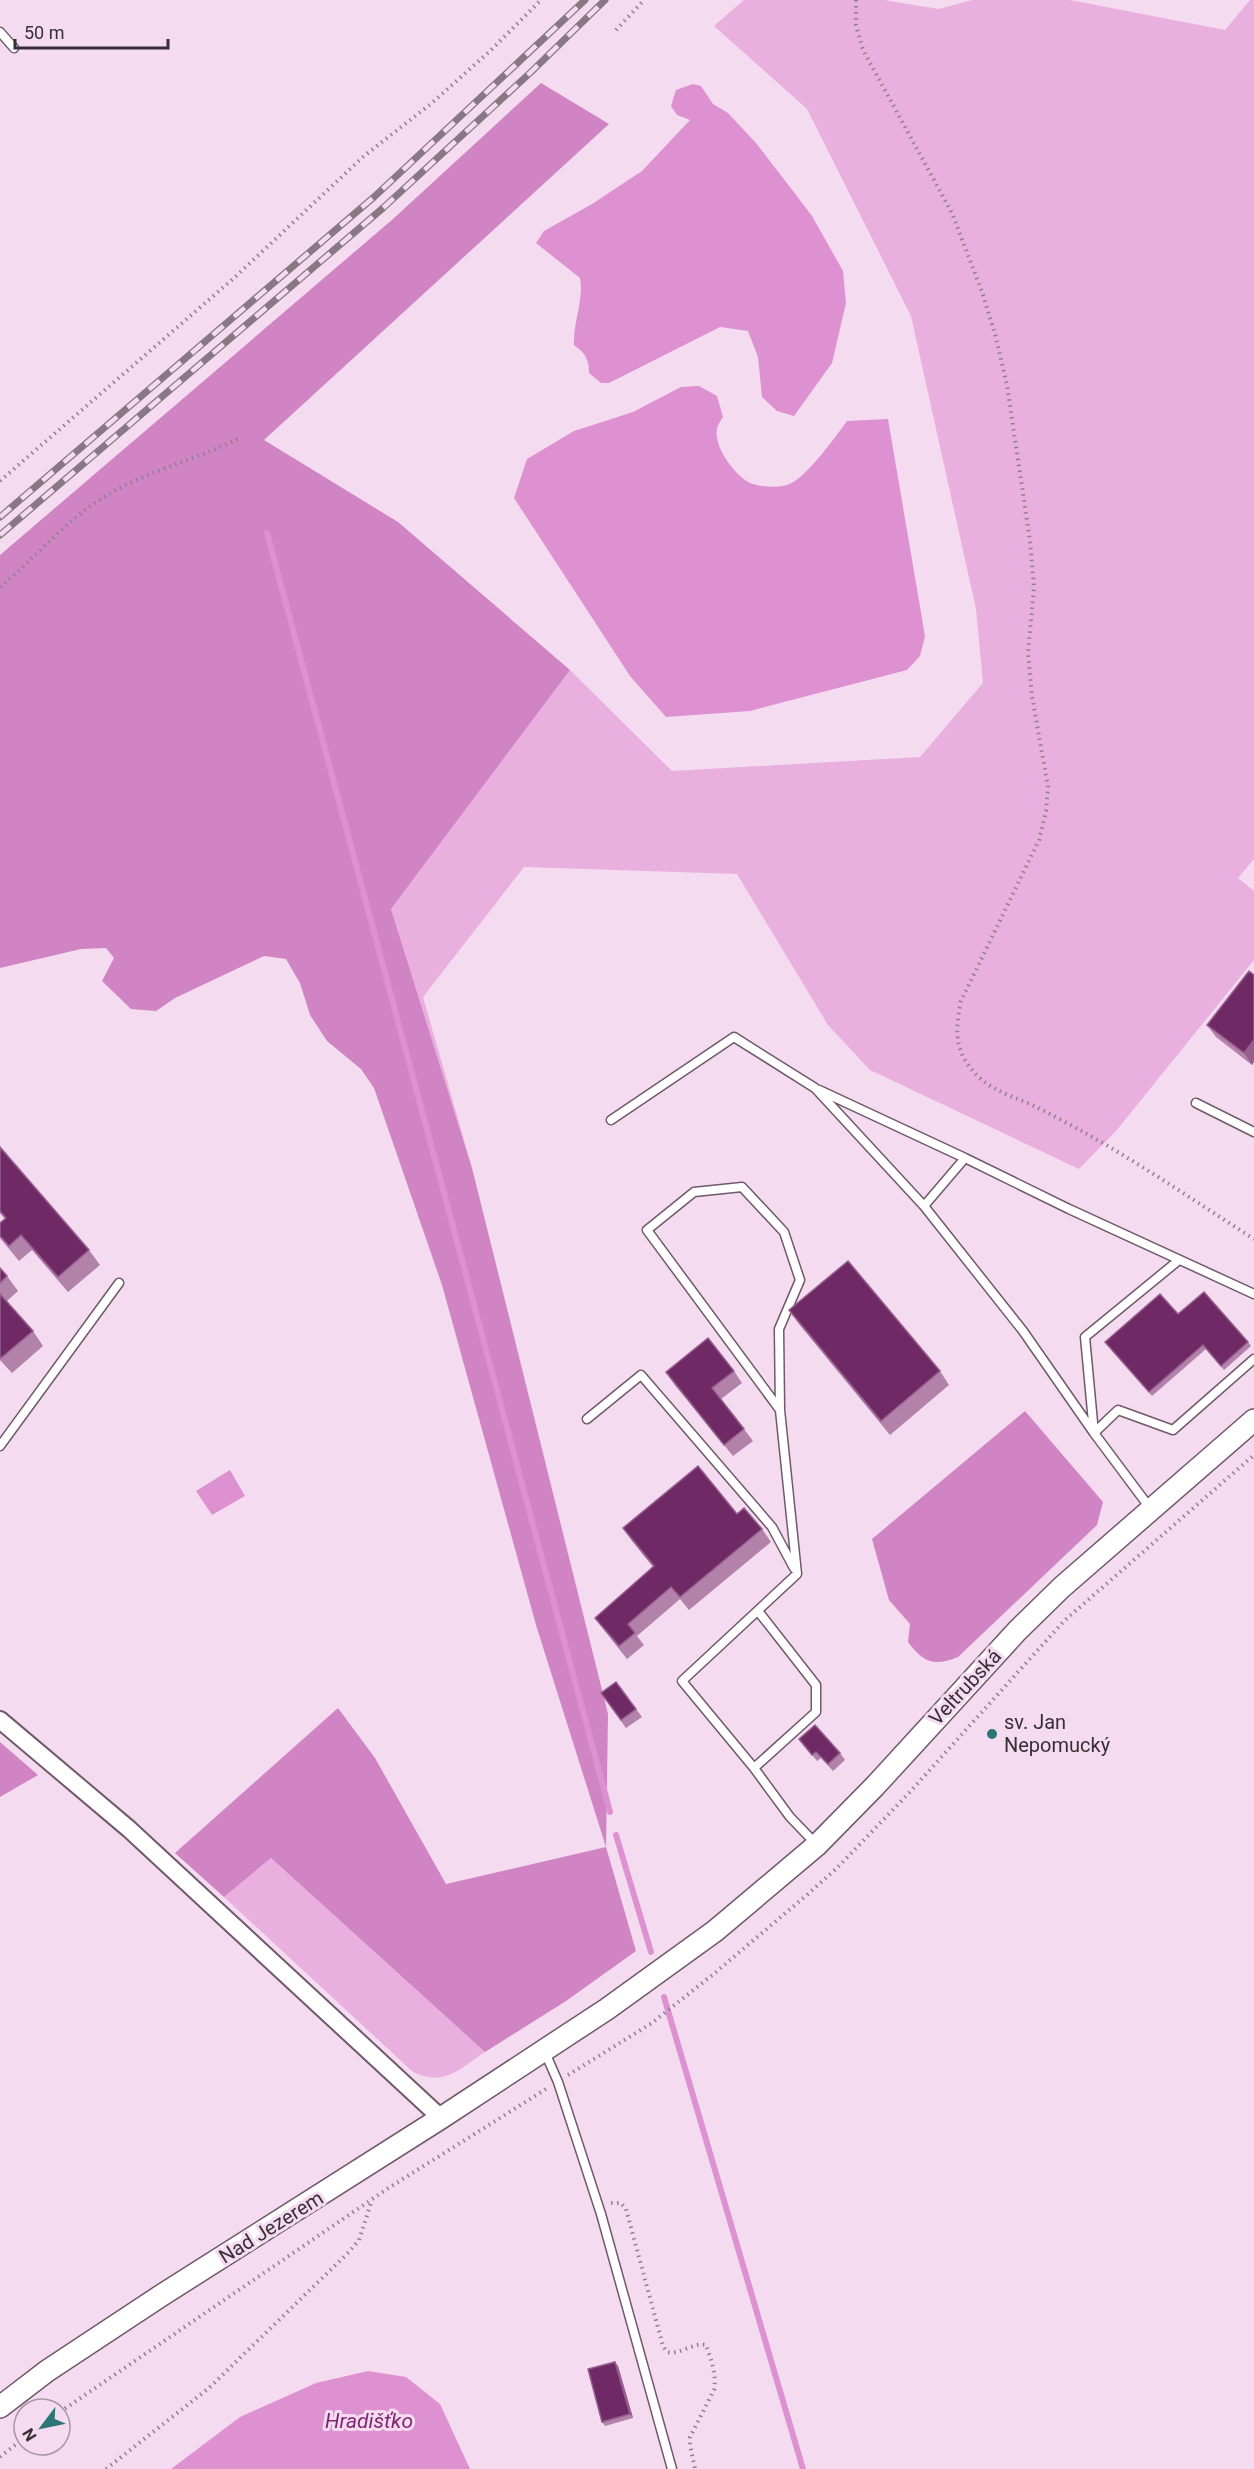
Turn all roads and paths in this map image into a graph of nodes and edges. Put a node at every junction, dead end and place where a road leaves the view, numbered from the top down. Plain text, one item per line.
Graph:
1 (541, 0) edge
2 (644, 0) edge
3 (856, 0) edge
4 (616, 30) dead end
5 (0, 32) edge
6 (14, 48) dead end
7 (240, 438) dead end
8 (0, 481) edge
9 (0, 587) edge
10 (814, 1088) junction
11 (1196, 1103) dead end
12 (611, 1120) dead end
13 (1254, 1132) edge
14 (965, 1158) junction
15 (924, 1206) junction
16 (1254, 1239) edge
17 (1179, 1260) junction
18 (119, 1283) dead end
19 (1254, 1294) edge
20 (1254, 1359) edge
21 (780, 1410) junction
22 (587, 1419) dead end
23 (1254, 1420) edge
24 (1094, 1433) junction
25 (0, 1446) edge
26 (1254, 1455) edge
27 (1150, 1509) junction
28 (797, 1574) junction
29 (758, 1611) junction
30 (0, 1720) edge
31 (754, 1768) junction
32 (817, 1845) junction
33 (544, 2050) junction
34 (558, 2082) junction
35 (441, 2118) junction
36 (372, 2200) junction
37 (598, 2206) junction
38 (72, 2404) edge
39 (0, 2407) edge
40 (12, 2448) edge
41 (0, 2457) edge
42 (106, 2469) edge
43 (672, 2469) edge
44 (695, 2469) edge

1 - 8 path
2 - 4 path
3 - 16 path
5 - 6 lane
7 - 9 path
10 - 12 lane
10 - 14 lane
10 - 15 lane
11 - 13 lane
14 - 15 lane
14 - 17 lane
15 - 24 lane
17 - 19 lane
17 - 24 lane
18 - 25 lane
20 - 24 lane
21 - 21 lane
21 - 28 lane
22 - 28 lane
23 - 27 street, Veltrubská
24 - 27 lane
26 - 34 path
27 - 32 street, Veltrubská
28 - 29 lane
29 - 31 lane
29 - 31 lane
30 - 35 street
31 - 32 lane
32 - 33 street, Veltrubská
33 - 34 lane
33 - 35 street, Nad Jezerem
34 - 36 path
34 - 37 lane
35 - 39 street, Nad Jezerem
36 - 38 path
36 - 42 path
37 - 43 lane
37 - 44 path
40 - 41 path

